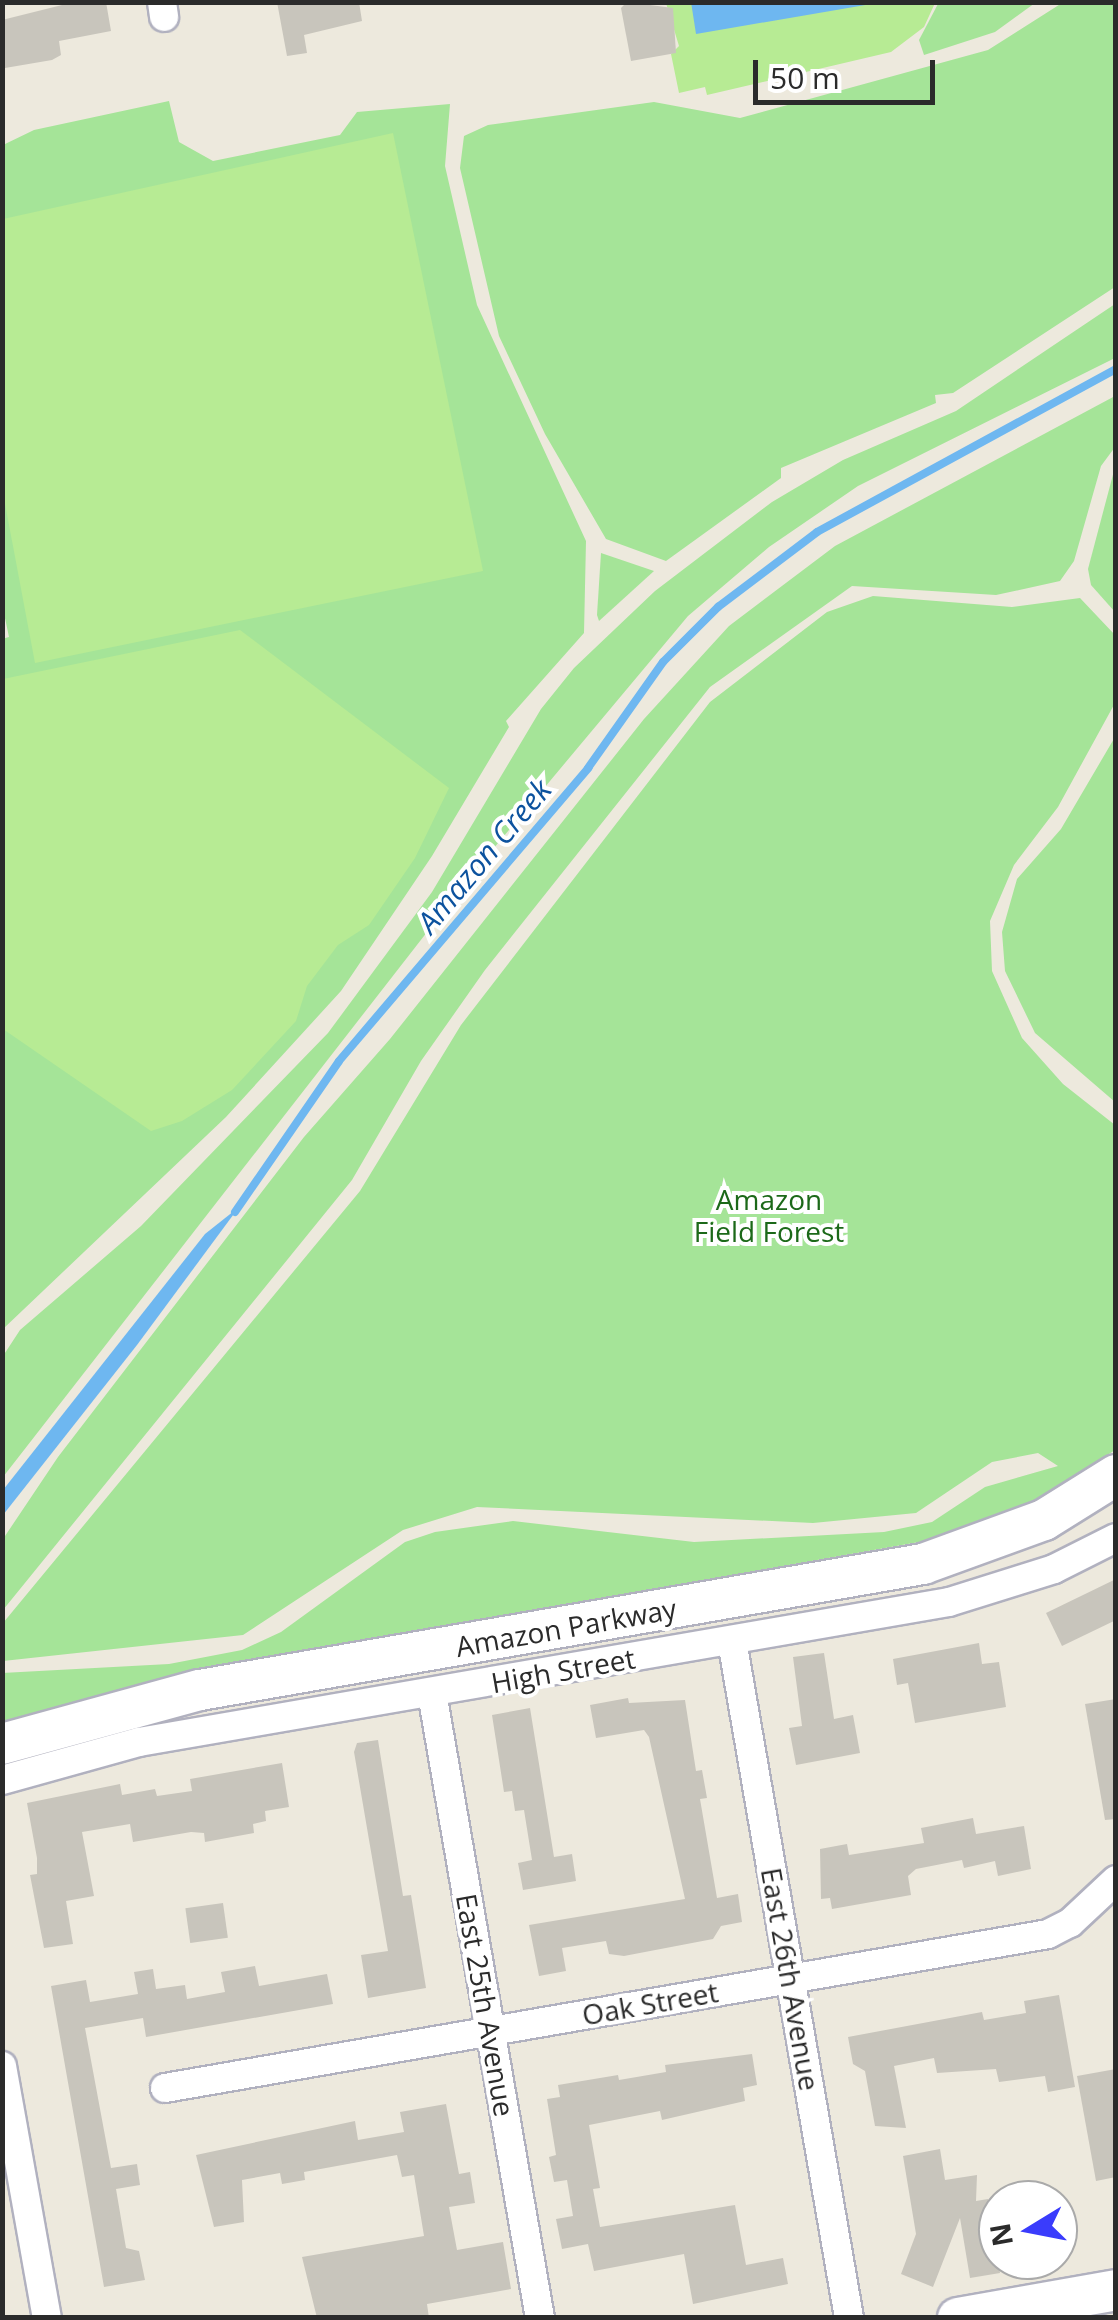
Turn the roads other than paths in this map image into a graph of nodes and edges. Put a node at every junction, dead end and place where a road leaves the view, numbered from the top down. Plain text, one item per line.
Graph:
1 (1108, 1483) edge
2 (1116, 1538) edge
3 (732, 1641) junction
4 (432, 1693) junction
5 (2, 1744) edge
6 (2, 1780) edge
7 (1116, 1880) edge
8 (792, 1978) junction
9 (490, 2032) junction
10 (2, 2066) edge
11 (166, 2088) dead end
12 (1116, 2290) edge
13 (48, 2318) edge
14 (540, 2318) edge
15 (850, 2318) edge
16 (958, 2318) edge

1 - 5 main road, Amazon Parkway
2 - 3 street, High Street
3 - 4 street, High Street
3 - 8 street, East 26th Avenue
4 - 6 street, High Street
4 - 9 street, East 25th Avenue
7 - 8 street, Oak Street
8 - 9 street, Oak Street
8 - 15 street, East 26th Avenue
9 - 11 street, Oak Street
9 - 14 street, East 25th Avenue
10 - 13 street
12 - 16 main road

